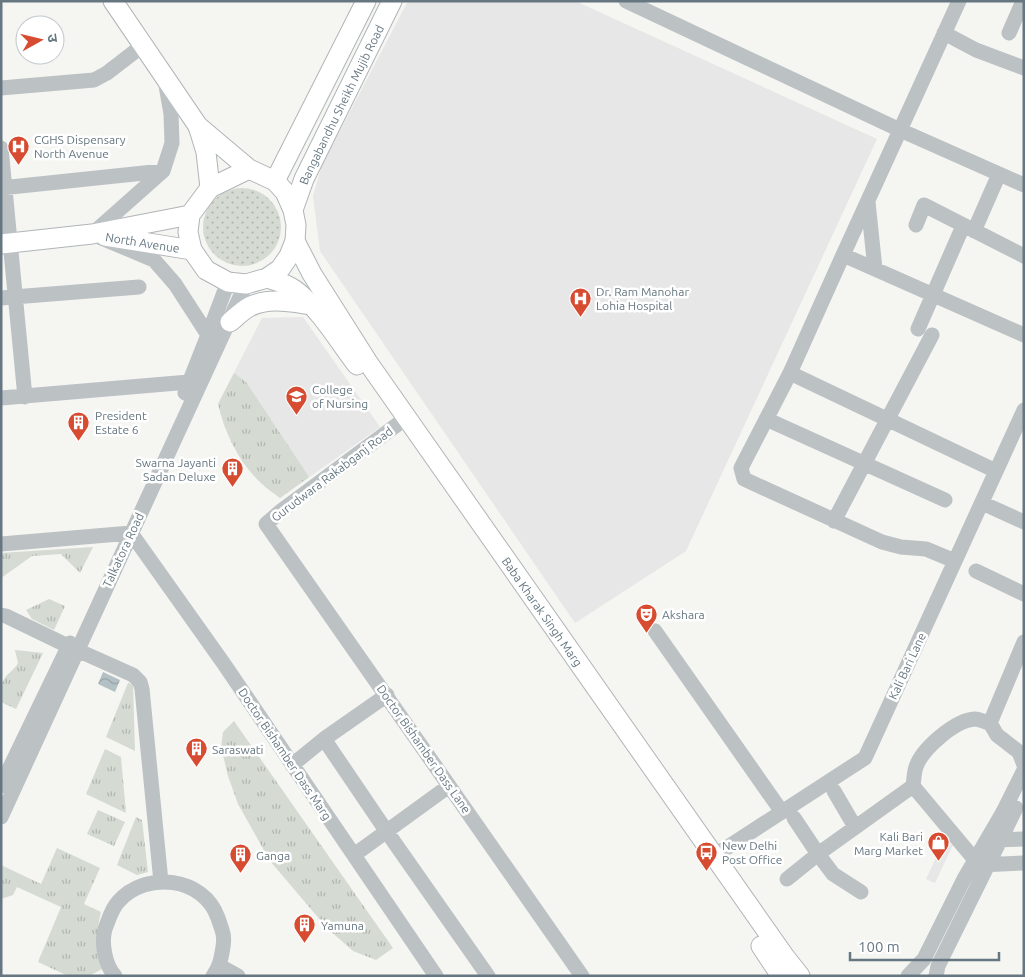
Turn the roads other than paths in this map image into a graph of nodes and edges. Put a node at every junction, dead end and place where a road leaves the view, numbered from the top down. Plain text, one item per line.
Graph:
1 (113, 1) edge
2 (366, 1) edge
3 (392, 1) edge
4 (626, 1) edge
5 (959, 1) edge
6 (1023, 1) edge
7 (657, 8) edge
8 (944, 33) junction
9 (1008, 33) dead end
10 (142, 46) junction
11 (1024, 68) edge
12 (165, 80) junction
13 (1, 88) edge
14 (198, 126) junction
15 (900, 130) junction
16 (1, 148) edge
17 (249, 169) junction
18 (163, 171) junction
19 (275, 181) junction
20 (996, 181) dead end
21 (1024, 185) edge
22 (3, 188) edge
23 (210, 188) junction
24 (868, 200) junction
25 (293, 210) junction
26 (190, 215) junction
27 (916, 225) dead end
28 (969, 228) junction
29 (92, 234) junction
30 (295, 242) junction
31 (6, 243) edge
32 (192, 250) junction
33 (842, 255) junction
34 (1024, 256) edge
35 (875, 269) junction
36 (267, 278) junction
37 (237, 283) junction
38 (140, 287) dead end
39 (933, 295) junction
40 (8, 298) edge
41 (312, 305) junction
42 (230, 322) junction
43 (918, 329) dead end
44 (208, 335) junction
45 (932, 335) dead end
46 (1024, 335) edge
47 (790, 373) junction
48 (189, 382) junction
49 (25, 397) junction
50 (1, 398) edge
51 (1024, 410) edge
52 (766, 419) junction
53 (888, 419) junction
54 (398, 424) junction
55 (864, 463) junction
56 (996, 471) junction
57 (945, 500) dead end
58 (982, 502) junction
59 (834, 521) junction
60 (1024, 522) edge
61 (266, 524) joint
62 (125, 534) junction
63 (1, 544) edge
64 (955, 561) junction
65 (976, 571) dead end
66 (1024, 594) edge
67 (1, 615) edge
68 (655, 631) dead end
69 (1024, 642) edge
70 (73, 648) junction
71 (1020, 659) edge
72 (387, 695) junction
73 (990, 723) junction
74 (324, 739) junction
75 (292, 765) junction
76 (1024, 765) edge
77 (1024, 770) edge
78 (1, 786) edge
79 (449, 786) junction
80 (913, 786) junction
81 (1024, 790) edge
82 (834, 791) dead end
83 (788, 815) junction
84 (1, 817) edge
85 (855, 827) junction
86 (387, 832) junction
87 (1024, 839) edge
88 (994, 840) junction
89 (818, 854) junction
90 (354, 855) junction
91 (714, 856) junction
92 (979, 863) junction
93 (1024, 863) edge
94 (787, 879) dead end
95 (161, 882) junction
96 (861, 892) dead end
97 (217, 971) edge
98 (111, 974) edge
99 (238, 976) edge
100 (436, 976) edge
101 (488, 976) edge
102 (582, 976) edge
103 (781, 976) edge
104 (800, 976) edge
105 (908, 976) edge
106 (936, 976) edge

1 - 10 main road
2 - 19 main road, Bangabandhu Sheikh Mujib Road
3 - 25 main road, Bangabandhu Sheikh Mujib Road
4 - 7 street
5 - 8 street
6 - 9 street
7 - 15 street
8 - 11 street
8 - 15 street
10 - 12 main road
10 - 13 street
12 - 14 main road
12 - 18 street
14 - 17 main road
14 - 23 main road
15 - 21 street
15 - 24 street
16 - 22 street
17 - 19 main road
17 - 23 main road
18 - 22 street
18 - 29 street
19 - 25 main road
20 - 28 street
22 - 31 street
23 - 26 main road
24 - 33 street
24 - 35 street
25 - 30 main road
26 - 29 main road, North Avenue
26 - 32 main road
27 - 28 street
28 - 34 street
28 - 39 street
29 - 31 main road, North Avenue
29 - 32 main road, North Avenue
29 - 44 street
30 - 36 main road
30 - 91 main road, Baba Kharak Singh Marg
31 - 40 street
32 - 37 main road
33 - 35 street
33 - 47 street
35 - 39 street
36 - 37 main road
36 - 41 main road, Baba Kharak Singh Marg
37 - 42 street, Talkatora Road
37 - 44 street, Talkatora Road
38 - 40 street
39 - 43 street
39 - 46 street
40 - 49 street
41 - 42 main road
41 - 54 main road, Baba Kharak Singh Marg
42 - 62 street, Talkatora Road
44 - 48 street, Talkatora Road
45 - 53 street
47 - 52 street
47 - 53 street
48 - 49 street
48 - 62 street, Talkatora Road
49 - 50 street
51 - 56 street, Kali Bari Lane
52 - 55 street
52 - 59 street
53 - 55 street
53 - 56 street
54 - 61 street, Gurudwara Rakabganj Road
54 - 103 main road, Baba Kharak Singh Marg
55 - 57 street
55 - 59 street
56 - 58 street, Kali Bari Lane
58 - 60 street
58 - 64 street, Kali Bari Lane
59 - 64 street
61 - 72 street, Doctor Bishamber Dass Lane
62 - 63 street
62 - 70 street, Talkatora Road
62 - 75 street, Doctor Bishamber Dass Marg
64 - 83 street, Kali Bari Lane
65 - 66 street
67 - 70 street
68 - 83 street
69 - 71 street
70 - 78 street, Talkatora Road
70 - 84 street, Talkatora Road
70 - 95 street
71 - 73 street
72 - 74 street
72 - 79 street, Doctor Bishamber Dass Lane
73 - 76 street
73 - 80 street
74 - 75 street
74 - 86 street
75 - 90 street, Doctor Bishamber Dass Marg
77 - 88 street
79 - 86 street
79 - 102 street, Doctor Bishamber Dass Lane
80 - 85 street
80 - 92 street
81 - 88 street
82 - 85 street
83 - 89 street
83 - 91 street, Kali Bari Lane
85 - 89 street
86 - 90 street
86 - 101 street
87 - 88 street
88 - 92 street
89 - 94 street
89 - 96 street
90 - 100 street, Doctor Bishamber Dass Marg
91 - 104 main road, Baba Kharak Singh Marg
92 - 93 street
92 - 105 street
92 - 106 street
95 - 97 street
95 - 98 street
97 - 99 street

